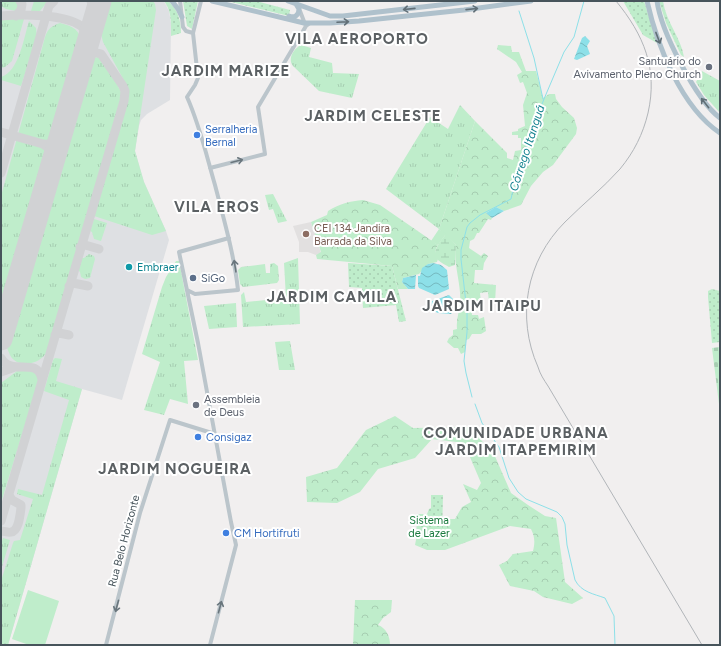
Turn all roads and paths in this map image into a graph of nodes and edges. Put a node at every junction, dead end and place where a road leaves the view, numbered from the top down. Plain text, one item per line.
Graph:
1 (172, 1) edge
2 (180, 1) edge
3 (201, 1) edge
4 (213, 1) edge
5 (288, 1) edge
6 (475, 1) edge
7 (531, 1) edge
8 (647, 1) edge
9 (657, 1) edge
10 (297, 2) edge
11 (300, 11) junction
12 (182, 17) junction
13 (305, 24) junction
14 (195, 27) junction
15 (186, 31) junction
16 (193, 33) junction
17 (720, 118) edge
18 (720, 133) edge
19 (210, 168) junction
20 (228, 240) junction
21 (187, 290) junction
22 (195, 294) junction
23 (190, 302) junction
24 (215, 434) junction
25 (106, 645) edge
26 (210, 645) edge

1 - 12 main road
2 - 12 street
3 - 14 street
4 - 11 main road
4 - 13 main road
5 - 10 main road
6 -> 10 main road
13 -> 7 main road
8 -> 18 main road
17 -> 9 main road
10 - 11 main road
11 - 13 street
12 - 15 street
19 -> 13 street
14 - 15 street
14 - 16 street
15 - 16 street
16 - 19 street
19 - 20 street
20 - 21 street
22 -> 20 street
21 - 22 street
21 - 23 street
22 - 23 street
23 - 24 street
24 -> 25 street, Rua Belo Horizonte
26 -> 24 street

